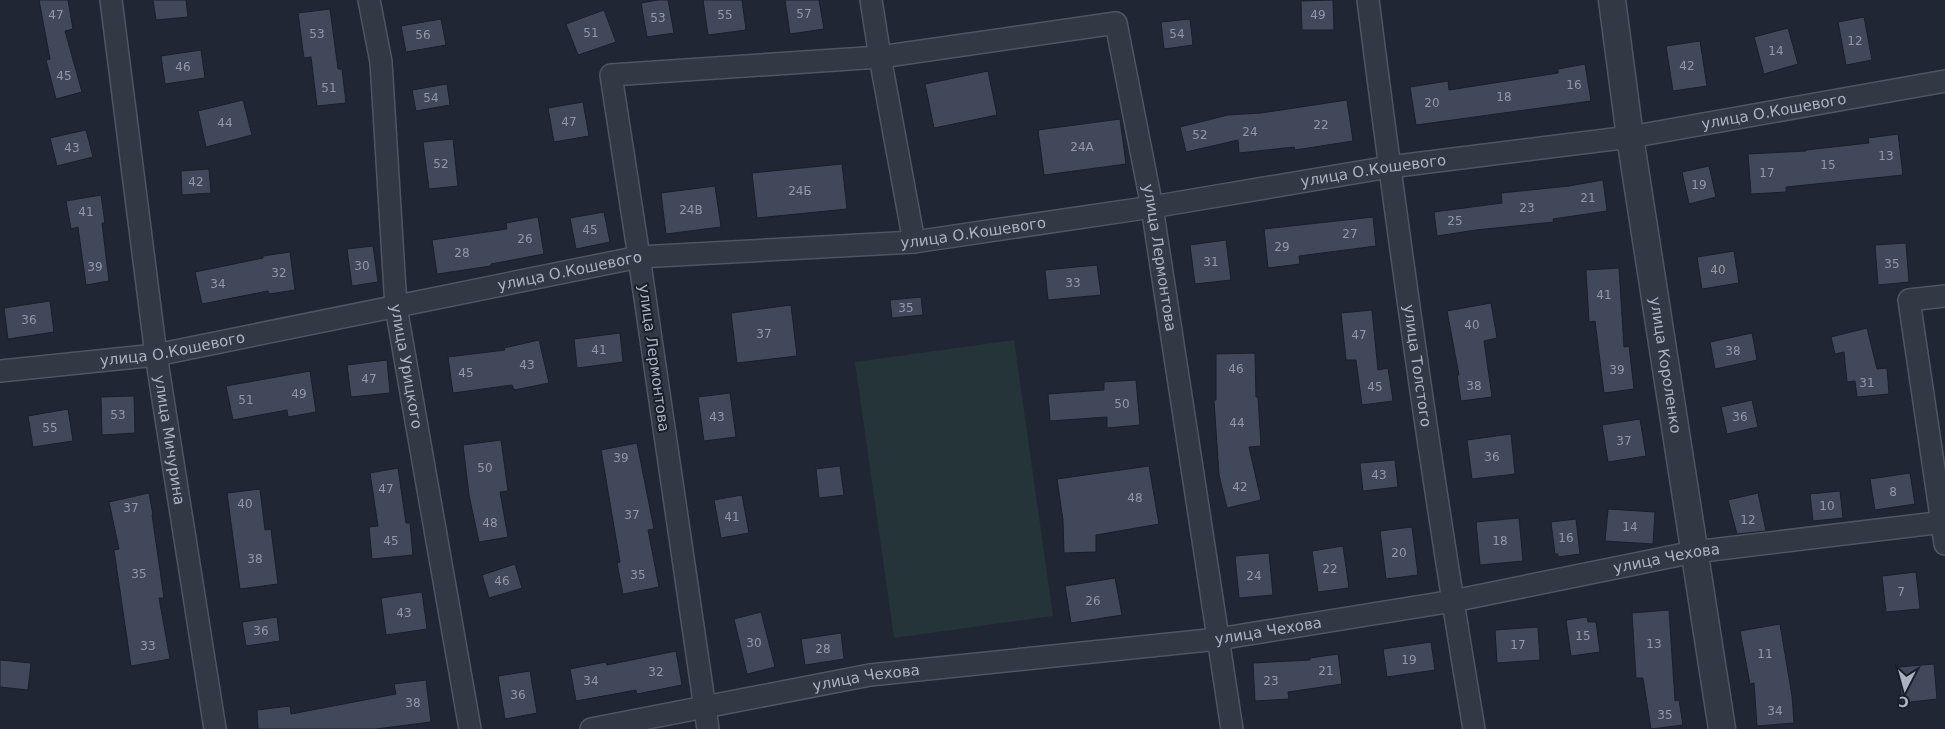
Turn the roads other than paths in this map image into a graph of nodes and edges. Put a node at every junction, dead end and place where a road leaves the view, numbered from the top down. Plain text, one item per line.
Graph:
1 (111, 0) edge
2 (369, 0) edge
3 (870, 0) edge
4 (1368, 0) edge
5 (1612, 0) edge
6 (880, 57) junction
7 (1945, 81) edge
8 (1630, 137) junction
9 (1389, 167) junction
10 (1152, 207) junction
11 (914, 242) junction
12 (639, 257) junction
13 (1945, 296) edge
14 (396, 307) junction
15 (156, 355) junction
16 (0, 371) edge
17 (1943, 522) edge
18 (1945, 544) edge
19 (1694, 552) junction
20 (1452, 601) junction
21 (1218, 639) junction
22 (705, 708) junction
23 (215, 729) edge
24 (470, 729) edge
25 (591, 729) edge
26 (708, 729) edge
27 (1232, 729) edge
28 (1474, 729) edge
29 (1722, 729) edge

1 - 15 street, улица Мичурина
2 - 14 street, улица Урицкого
3 - 6 street
4 - 9 street, улица Толстого
5 - 8 street, улица Короленко
6 - 10 street, улица Лермонтова
6 - 11 street
6 - 12 street, улица Лермонтова
7 - 8 street, улица О.Кошевого
8 - 9 street, улица О.Кошевого
8 - 19 street, улица Короленко
9 - 10 street, улица О.Кошевого
9 - 20 street, улица Толстого
10 - 11 street, улица О.Кошевого
10 - 21 street, улица Лермонтова
11 - 12 street, улица О.Кошевого
12 - 14 street, улица О.Кошевого
12 - 22 street, улица Лермонтова
13 - 17 street
14 - 15 street, улица О.Кошевого
14 - 24 street, улица Урицкого
15 - 16 street, улица О.Кошевого
15 - 23 street, улица Мичурина
17 - 18 street
17 - 19 street, улица Чехова
19 - 20 street, улица Чехова
19 - 29 street, улица Короленко
20 - 21 street, улица Чехова
20 - 28 street, улица Толстого
21 - 22 street, улица Чехова
21 - 27 street, улица Лермонтова
22 - 25 street, улица Чехова
22 - 26 street, улица Лермонтова

